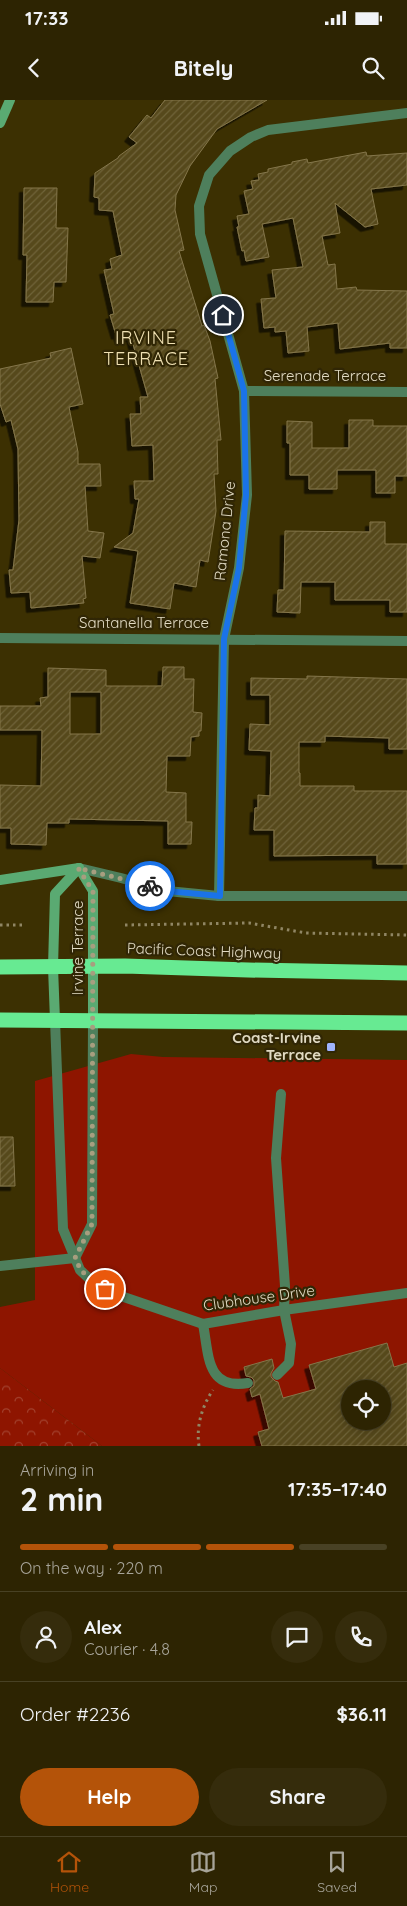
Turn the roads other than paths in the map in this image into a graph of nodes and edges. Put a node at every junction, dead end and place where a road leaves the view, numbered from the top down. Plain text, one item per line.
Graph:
1 (10, 100) edge
2 (407, 113) edge
3 (0, 123) edge
4 (244, 391) junction
5 (407, 392) edge
6 (0, 638) edge
7 (224, 639) junction
8 (407, 641) edge
9 (78, 868) junction
10 (0, 880) edge
11 (220, 896) junction
12 (407, 896) edge
13 (92, 966) junction
14 (0, 967) edge
15 (53, 967) junction
16 (407, 973) edge
17 (0, 1020) edge
18 (55, 1020) junction
19 (93, 1020) junction
20 (407, 1023) edge
21 (282, 1094) dead end
22 (75, 1258) junction
23 (0, 1266) edge
24 (407, 1293) edge
25 (284, 1310) junction
26 (203, 1324) junction
27 (277, 1375) dead end
28 (248, 1383) dead end

1 - 3 street
2 - 4 street, Ramona Drive
4 - 5 street, Serenade Terrace
4 - 7 street, Ramona Drive
6 - 7 street, Santanella Terrace
7 - 8 street, Santanella Terrace
7 - 11 street, Ramona Drive
9 - 10 street
9 - 11 street
9 - 13 street, Irvine Terrace
9 - 15 street, Irvine Terrace
11 - 12 street
13 - 15 highway, Pacific Coast Highway
13 - 16 highway, Pacific Coast Highway
13 - 19 street, Irvine Terrace
14 - 15 highway, Pacific Coast Highway
15 - 18 street, Clubhouse Drive
17 - 18 highway
18 - 19 highway
18 - 22 street, Clubhouse Drive
19 - 20 highway
19 - 22 street
21 - 25 street
22 - 23 street
22 - 26 street, Clubhouse Drive
24 - 25 street, Clubhouse Drive
25 - 26 street, Clubhouse Drive
25 - 27 street
26 - 28 street

